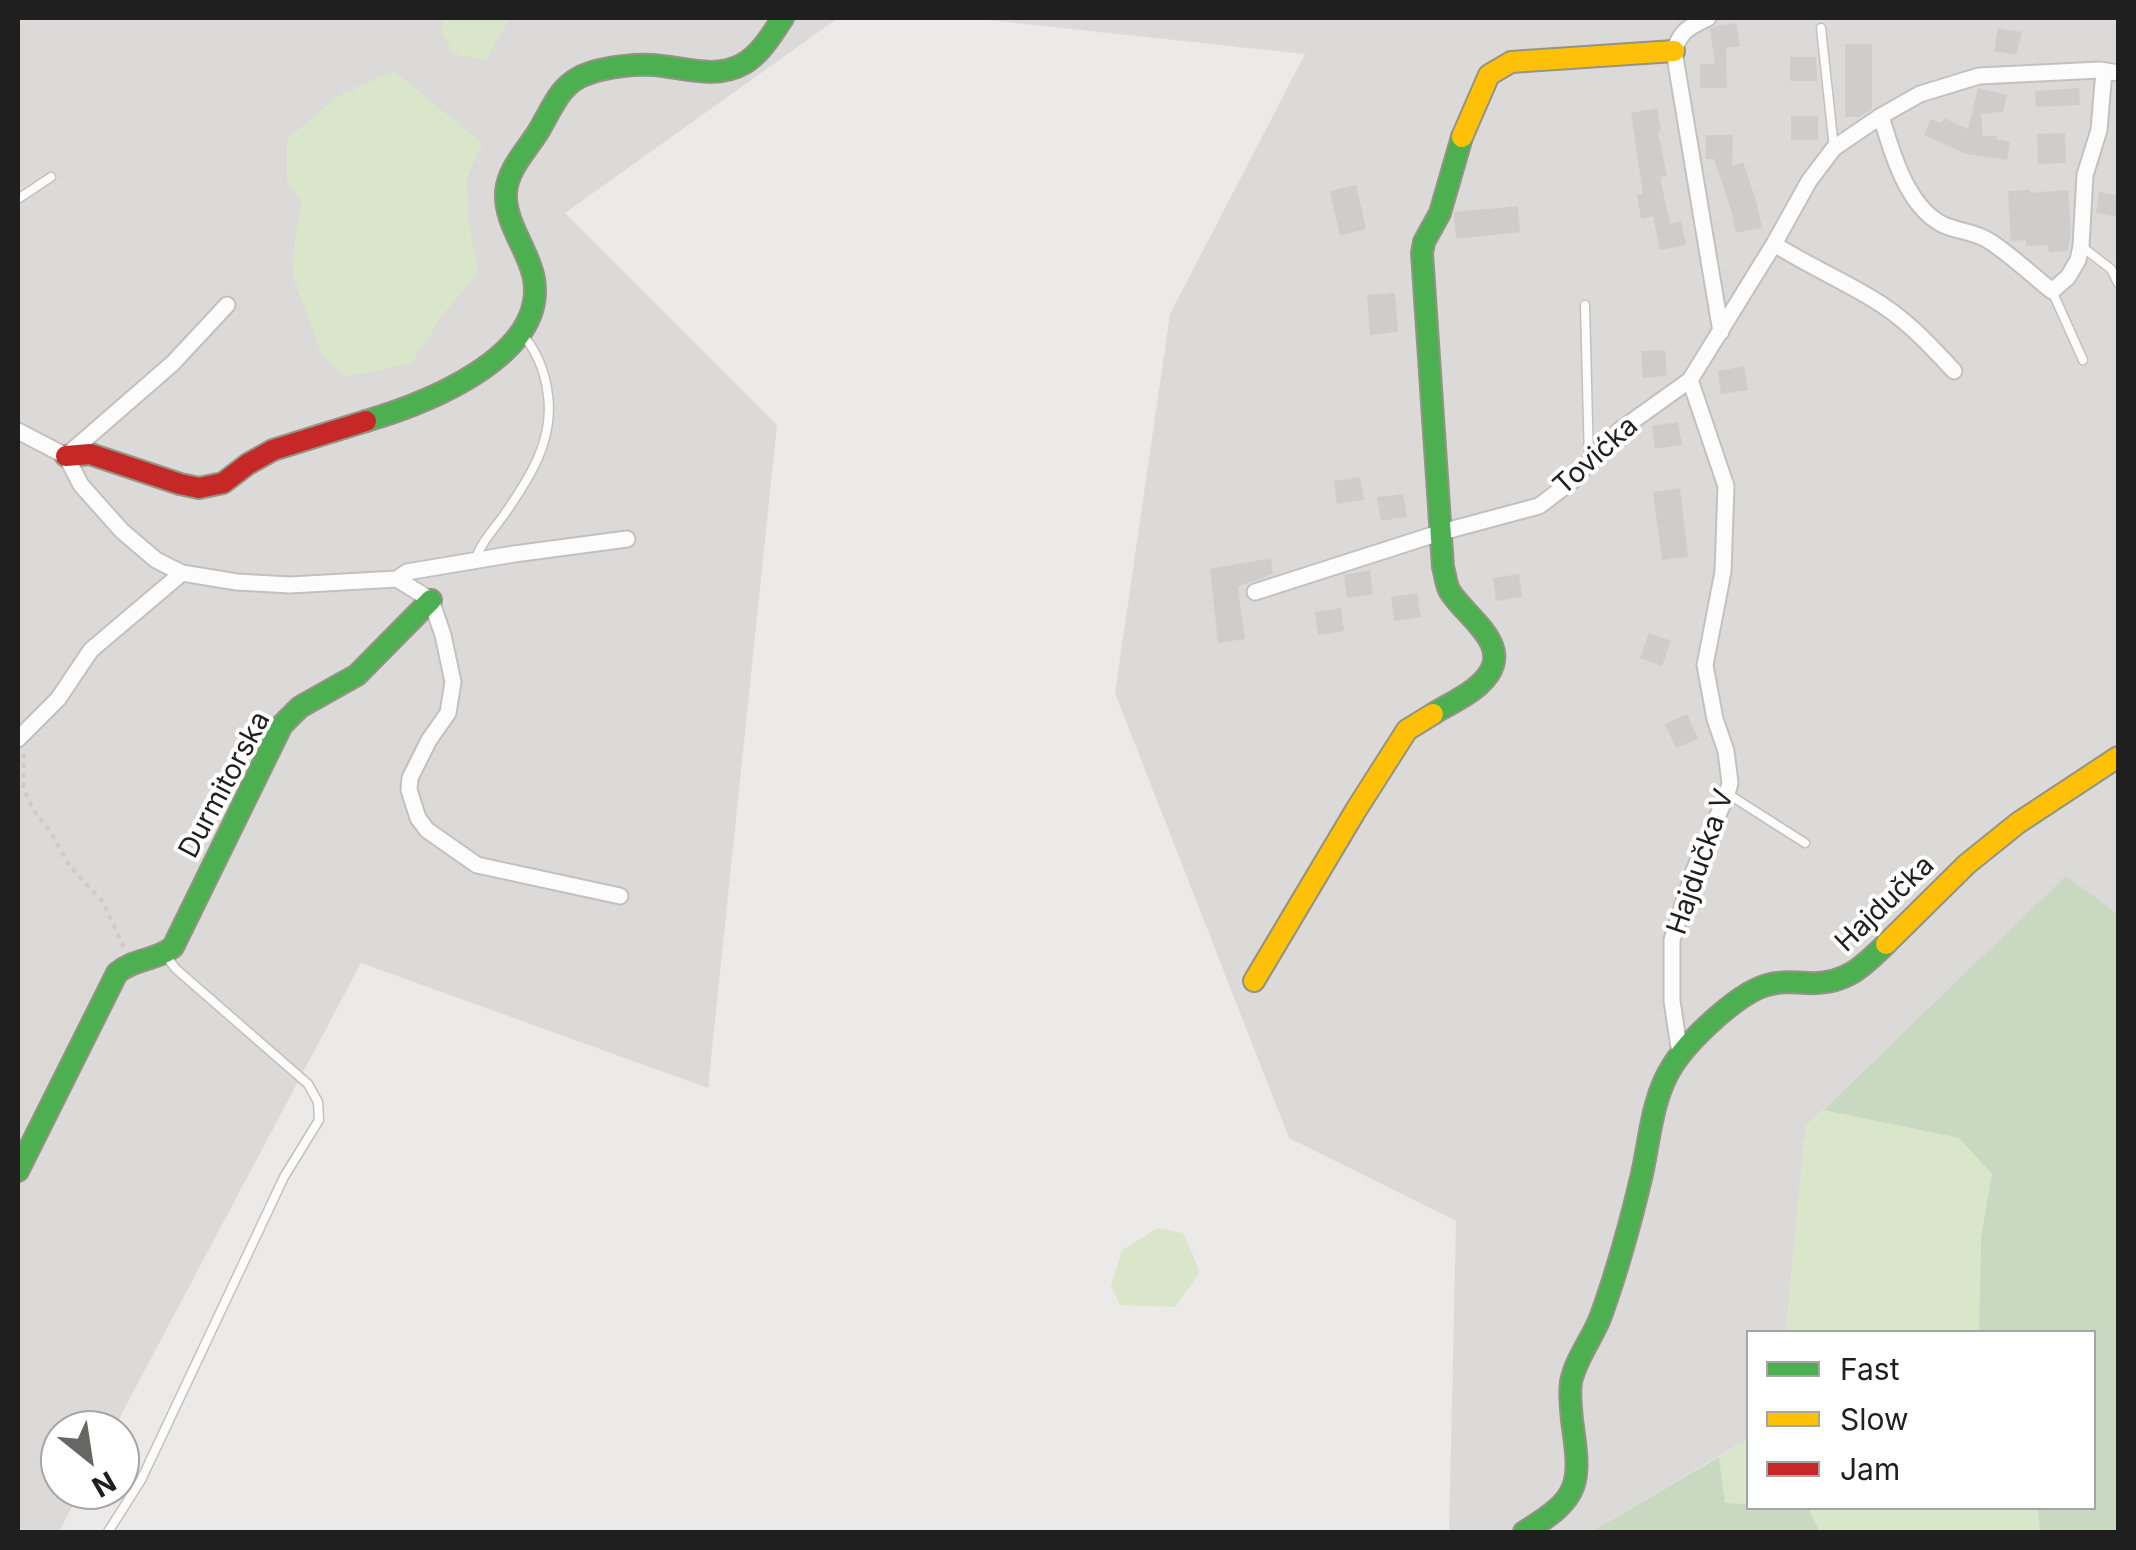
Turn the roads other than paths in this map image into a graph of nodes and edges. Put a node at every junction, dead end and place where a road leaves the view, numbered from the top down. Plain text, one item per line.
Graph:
1 (1708, 18) edge
2 (781, 21) edge
3 (1821, 28) dead end
4 (1674, 52) junction
5 (2111, 72) edge
6 (1881, 116) junction
7 (1834, 148) junction
8 (51, 177) dead end
9 (18, 199) edge
10 (1774, 244) junction
11 (2081, 246) junction
12 (2118, 283) edge
13 (2052, 291) junction
14 (227, 305) dead end
15 (1585, 306) dead end
16 (520, 332) junction
17 (1720, 332) junction
18 (2084, 360) dead end
19 (1954, 370) dead end
20 (1690, 380) junction
21 (18, 431) edge
22 (66, 456) junction
23 (1589, 464) junction
24 (1442, 532) junction
25 (628, 538) dead end
26 (475, 561) junction
27 (182, 573) junction
28 (396, 579) junction
29 (1255, 592) dead end
30 (431, 600) junction
31 (23, 734) edge
32 (2118, 757) edge
33 (1728, 794) junction
34 (1805, 843) dead end
35 (620, 896) dead end
36 (165, 955) junction
37 (1254, 980) dead end
38 (1680, 1054) junction
39 (18, 1171) edge
40 (108, 1532) edge
41 (1524, 1532) edge

1 - 4 street
2 - 16 street
3 - 7 lane
4 - 17 street
4 - 24 street
5 - 6 street, Tovićka
5 - 11 street
6 - 7 street, Tovićka
6 - 13 street
7 - 10 street, Tovićka
8 - 9 lane
10 - 17 street, Tovićka
10 - 19 street
11 - 12 lane
11 - 13 street
13 - 18 lane
14 - 22 street
15 - 23 lane
16 - 22 street
16 - 26 lane
17 - 20 street, Tovićka
20 - 23 street, Tovićka
20 - 33 street, Hajdučka V
21 - 22 street
22 - 27 street
23 - 24 street, Tovićka
24 - 29 street, Tovićka
24 - 37 street
25 - 26 street
26 - 28 street
27 - 28 street
27 - 31 street
28 - 30 street
30 - 35 street
30 - 36 street, Durmitorska
32 - 38 street, Hajdučka
33 - 34 lane
33 - 38 street, Hajdučka V
36 - 39 street
36 - 40 lane
38 - 41 street, Hajdučka

